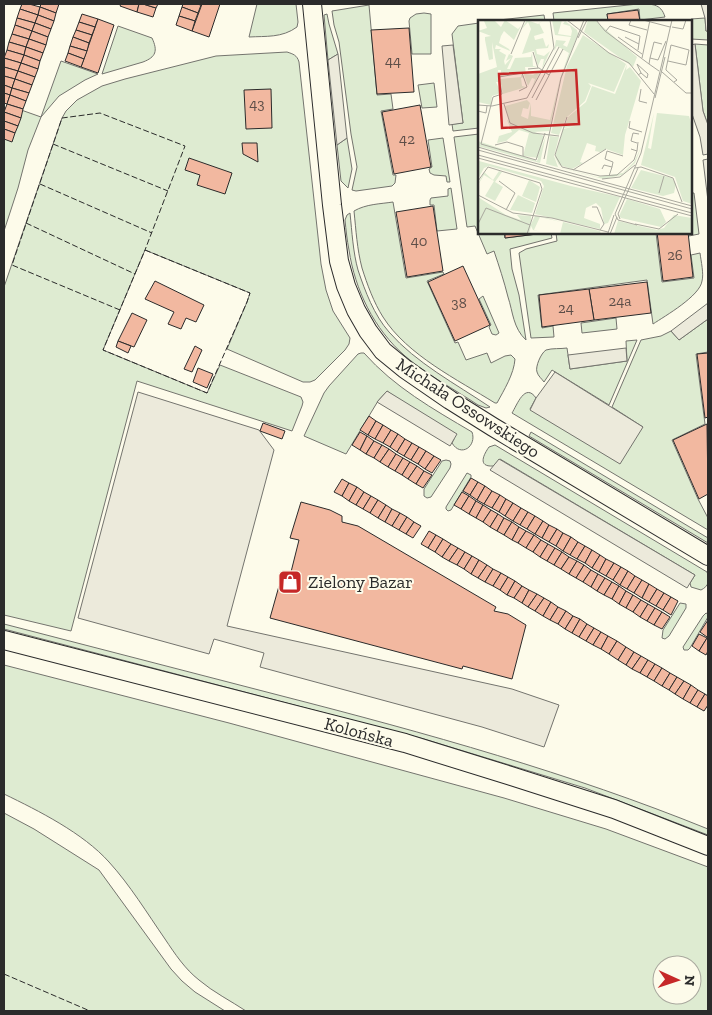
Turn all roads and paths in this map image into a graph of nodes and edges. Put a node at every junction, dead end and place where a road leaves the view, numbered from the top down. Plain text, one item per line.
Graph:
1 (312, 4) edge
2 (708, 556) edge
3 (4, 640) edge
4 (708, 846) edge

1 - 2 street, Michała Ossowskiego
3 - 4 street, Kolońska

